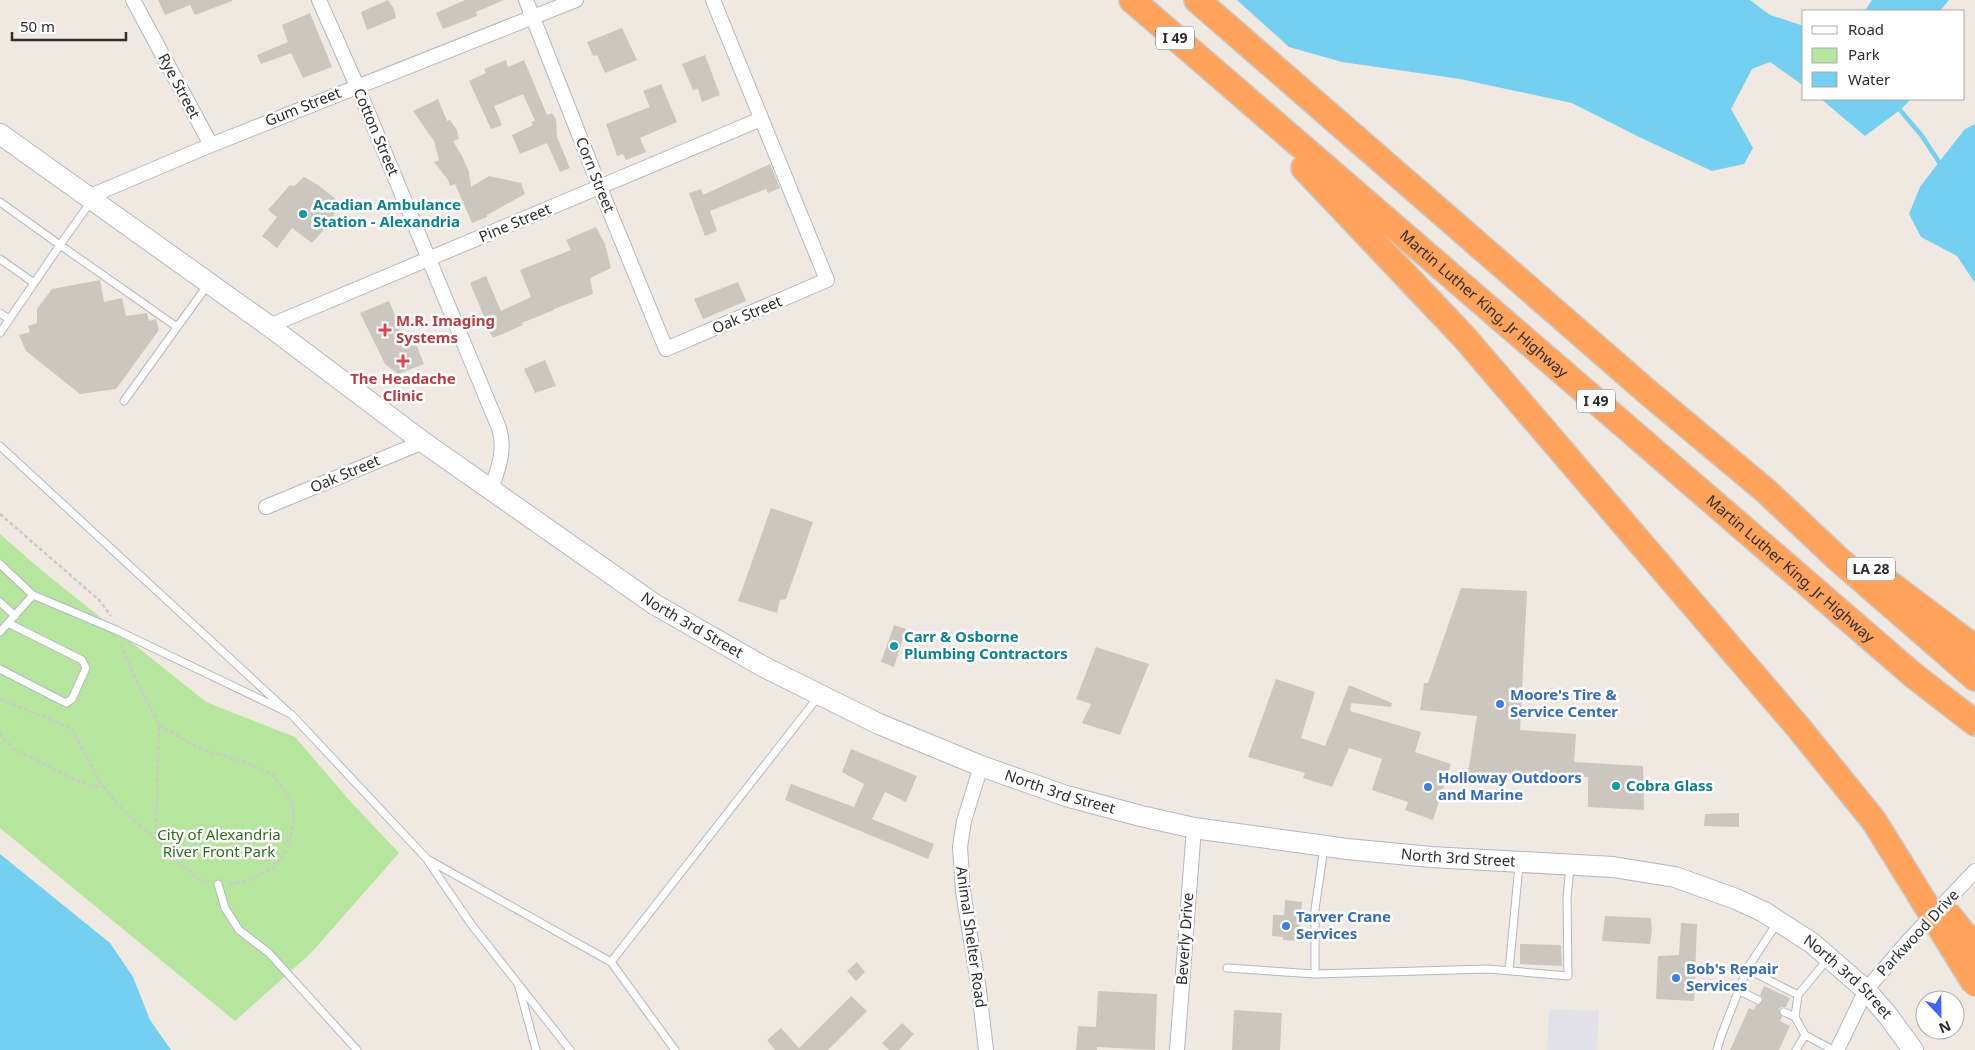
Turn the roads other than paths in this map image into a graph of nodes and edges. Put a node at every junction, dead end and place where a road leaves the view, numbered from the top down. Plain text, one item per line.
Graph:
1 (133, 0) edge
2 (319, 0) edge
3 (526, 0) edge
4 (576, 0) edge
5 (713, 0) edge
6 (1132, 0) edge
7 (1197, 0) edge
8 (532, 17) junction
9 (1219, 77) junction
10 (357, 86) junction
11 (761, 119) junction
12 (0, 134) edge
13 (211, 145) junction
14 (600, 188) junction
15 (90, 198) junction
16 (0, 202) edge
17 (60, 246) junction
18 (0, 259) edge
19 (429, 259) junction
20 (34, 283) junction
21 (209, 283) junction
22 (0, 313) edge
23 (9, 319) junction
24 (269, 326) junction
25 (178, 327) junction
26 (0, 333) edge
27 (666, 349) joint
28 (124, 401) dead end
29 (423, 442) junction
30 (0, 446) edge
31 (491, 490) junction
32 (1766, 491) junction
33 (266, 507) dead end
34 (0, 564) edge
35 (33, 595) junction
36 (0, 602) edge
37 (15, 616) junction
38 (8, 623) junction
39 (0, 632) edge
40 (1975, 648) edge
41 (0, 670) edge
42 (1975, 678) edge
43 (820, 695) junction
44 (292, 714) junction
45 (1975, 723) edge
46 (981, 766) junction
47 (1874, 822) junction
48 (1194, 828) junction
49 (1324, 846) junction
50 (427, 859) junction
51 (1520, 862) junction
52 (1570, 864) junction
53 (1975, 871) edge
54 (218, 884) road end
55 (1778, 921) junction
56 (1975, 948) edge
57 (1829, 957) junction
58 (611, 962) junction
59 (1228, 968) dead end
60 (1748, 969) junction
61 (1509, 971) junction
62 (1315, 974) junction
63 (518, 984) junction
64 (1975, 984) edge
65 (1738, 990) junction
66 (1866, 990) junction
67 (1798, 995) junction
68 (1758, 1000) dead end
69 (1784, 1012) dead end
70 (1795, 1018) junction
71 (1805, 1035) junction
72 (357, 1050) edge
73 (536, 1050) edge
74 (570, 1050) edge
75 (675, 1050) edge
76 (986, 1050) edge
77 (1177, 1050) edge
78 (1717, 1050) edge
79 (1796, 1050) edge
80 (1833, 1050) edge
81 (1837, 1050) edge
82 (1914, 1050) edge

1 - 13 street, Rye Street
2 - 10 street, Cotton Street
3 - 8 street, Corn Street
4 - 8 street, Gum Street
5 - 11 street
6 - 9 highway, Martin Luther King, Jr Highway / I 49
7 - 32 highway, I 49
8 - 10 street, Gum Street
8 - 14 street, Corn Street
9 - 45 highway, Martin Luther King, Jr Highway / I 49
9 - 47 highway
10 - 13 street, Gum Street
10 - 19 street, Cotton Street
11 - 14 street, Pine Street
11 - 27 street, Oak Street
12 - 15 main road, North 3rd Street
13 - 15 street, Gum Street
14 - 19 street, Pine Street
14 - 27 street, Corn Street
15 - 17 lane
15 - 21 main road, North 3rd Street
16 - 17 lane
17 - 20 lane
17 - 25 lane
18 - 20 lane
19 - 24 street, Pine Street
19 - 31 street, Cotton Street
20 - 23 lane
21 - 24 main road, North 3rd Street
21 - 25 lane
22 - 23 lane
23 - 26 lane
24 - 29 main road, North 3rd Street
25 - 28 lane
29 - 31 main road, North 3rd Street
29 - 33 street, Oak Street
30 - 44 lane
31 - 43 main road, North 3rd Street
32 - 40 highway, LA 28
32 - 42 highway, I 49
34 - 35 lane
35 - 37 lane
35 - 44 lane
36 - 37 lane
37 - 38 lane
38 - 39 lane
38 - 41 lane
43 - 46 main road, North 3rd Street
43 - 58 lane
44 - 50 lane
46 - 48 main road, North 3rd Street
46 - 76 street, Animal Shelter Road
47 - 56 highway, bridge
47 - 64 highway, bridge
48 - 49 main road, North 3rd Street
48 - 77 street, Beverly Drive
49 - 51 main road, North 3rd Street
49 - 62 lane
50 - 58 lane
50 - 63 lane
51 - 52 main road, North 3rd Street
51 - 61 lane
52 - 55 main road, North 3rd Street
52 - 61 lane
53 - 66 street, Parkwood Drive
54 - 72 lane
55 - 57 main road, North 3rd Street
55 - 60 lane
57 - 66 main road, North 3rd Street
57 - 67 lane
58 - 75 lane
59 - 62 lane
60 - 65 lane
60 - 67 lane
61 - 62 lane
63 - 73 lane
63 - 74 lane
65 - 68 lane
65 - 78 lane
66 - 81 street, Parkwood Drive
66 - 82 main road, North 3rd Street
67 - 70 lane
69 - 70 lane
70 - 71 lane
71 - 79 lane
71 - 80 lane

